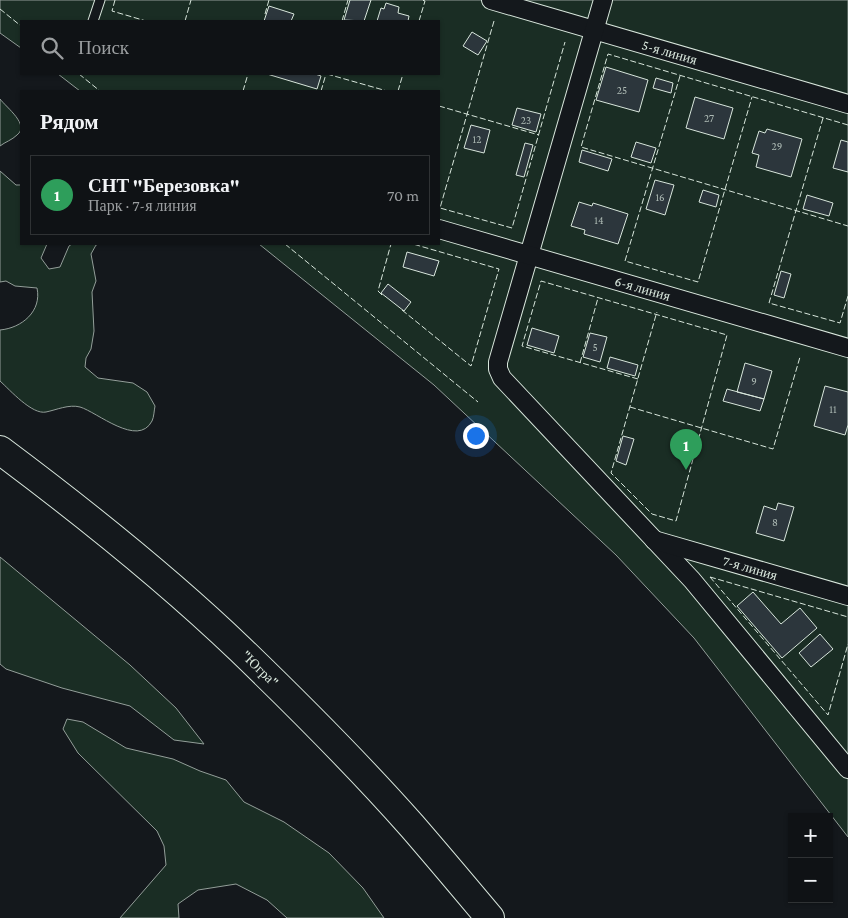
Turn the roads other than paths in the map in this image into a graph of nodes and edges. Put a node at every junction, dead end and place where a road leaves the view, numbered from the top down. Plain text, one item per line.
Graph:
1 (100, 0) edge
2 (491, 0) edge
3 (603, 0) edge
4 (93, 20) edge
5 (594, 30) junction
6 (848, 104) edge
7 (440, 229) edge
8 (529, 255) junction
9 (848, 348) edge
10 (0, 450) edge
11 (652, 539) junction
12 (848, 596) edge
13 (848, 769) edge
14 (490, 918) edge

1 - 4 lane
2 - 5 street, 5-я линия
3 - 5 street
5 - 6 street, 5-я линия
5 - 8 street
7 - 8 street, 6-я линия
8 - 9 street, 6-я линия
8 - 11 street
10 - 14 highway, "Югра"
11 - 12 street, 7-я линия
11 - 13 street

